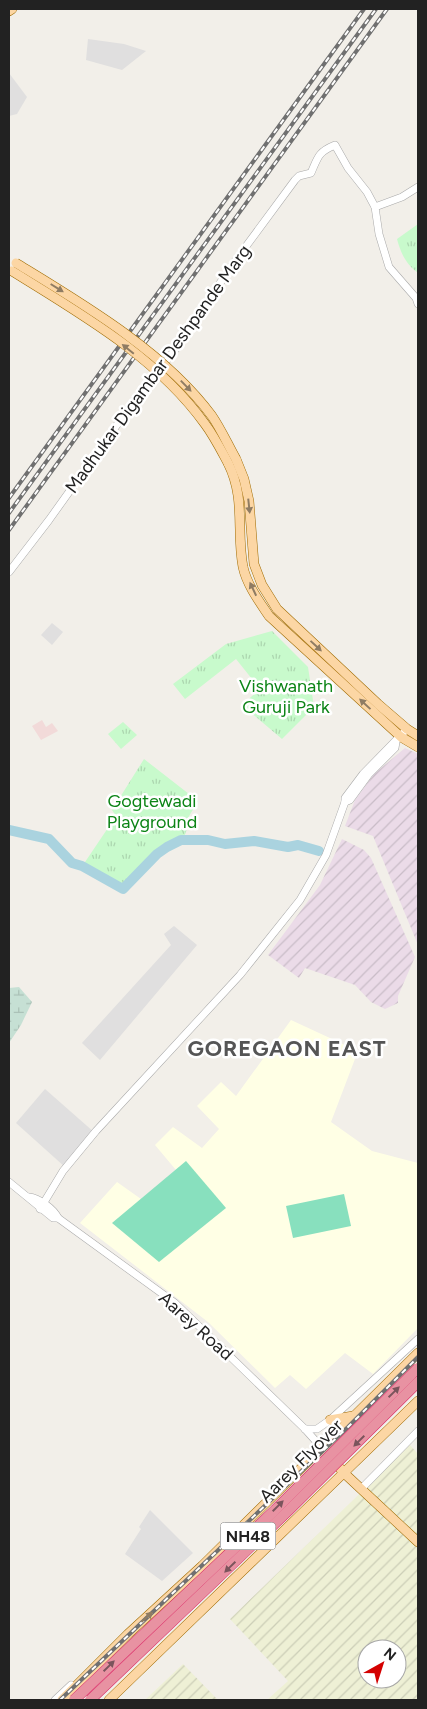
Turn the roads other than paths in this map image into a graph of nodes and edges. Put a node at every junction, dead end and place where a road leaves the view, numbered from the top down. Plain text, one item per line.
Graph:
1 (418, 187) edge
2 (375, 207) junction
3 (11, 265) edge
4 (417, 301) edge
5 (232, 461) junction
6 (9, 572) edge
7 (408, 730) junction
8 (418, 736) edge
9 (398, 740) junction
10 (418, 747) edge
11 (9, 1182) edge
12 (42, 1206) junction
13 (418, 1339) edge
14 (418, 1353) edge
15 (418, 1368) edge
16 (418, 1382) edge
17 (418, 1401) edge
18 (353, 1416) junction
19 (330, 1420) junction
20 (305, 1428) junction
21 (418, 1431) edge
22 (322, 1448) junction
23 (344, 1473) junction
24 (361, 1489) junction
25 (418, 1542) edge
26 (202, 1566) junction
27 (224, 1588) junction
28 (106, 1656) junction
29 (55, 1700) edge
30 (62, 1700) edge
31 (74, 1700) edge
32 (90, 1700) edge
33 (109, 1700) edge

1 - 2 street
2 - 4 street
2 - 6 street, Madhukar Digambar Deshpande Marg
3 - 5 main road, bridge
5 -> 7 main road
9 -> 5 main road
7 - 8 main road
7 - 9 street
9 - 10 main road
9 - 12 street
11 - 12 street, Aarey Road
12 - 20 street, Aarey Road
13 - 19 street
14 - 18 main road
31 -> 15 highway, Aarey Flyover / NH48, bridge
16 -> 32 highway, Aarey Flyover / NH48, bridge
17 - 23 main road
18 - 19 main road
18 - 22 main road
19 - 20 street
20 - 22 street, Aarey Road
21 - 24 street
22 - 23 main road
22 - 26 main road
23 - 24 main road
23 - 27 main road
24 - 25 main road
26 - 27 main road
28 -> 26 main road
27 - 33 main road
28 - 29 street
28 - 30 main road

